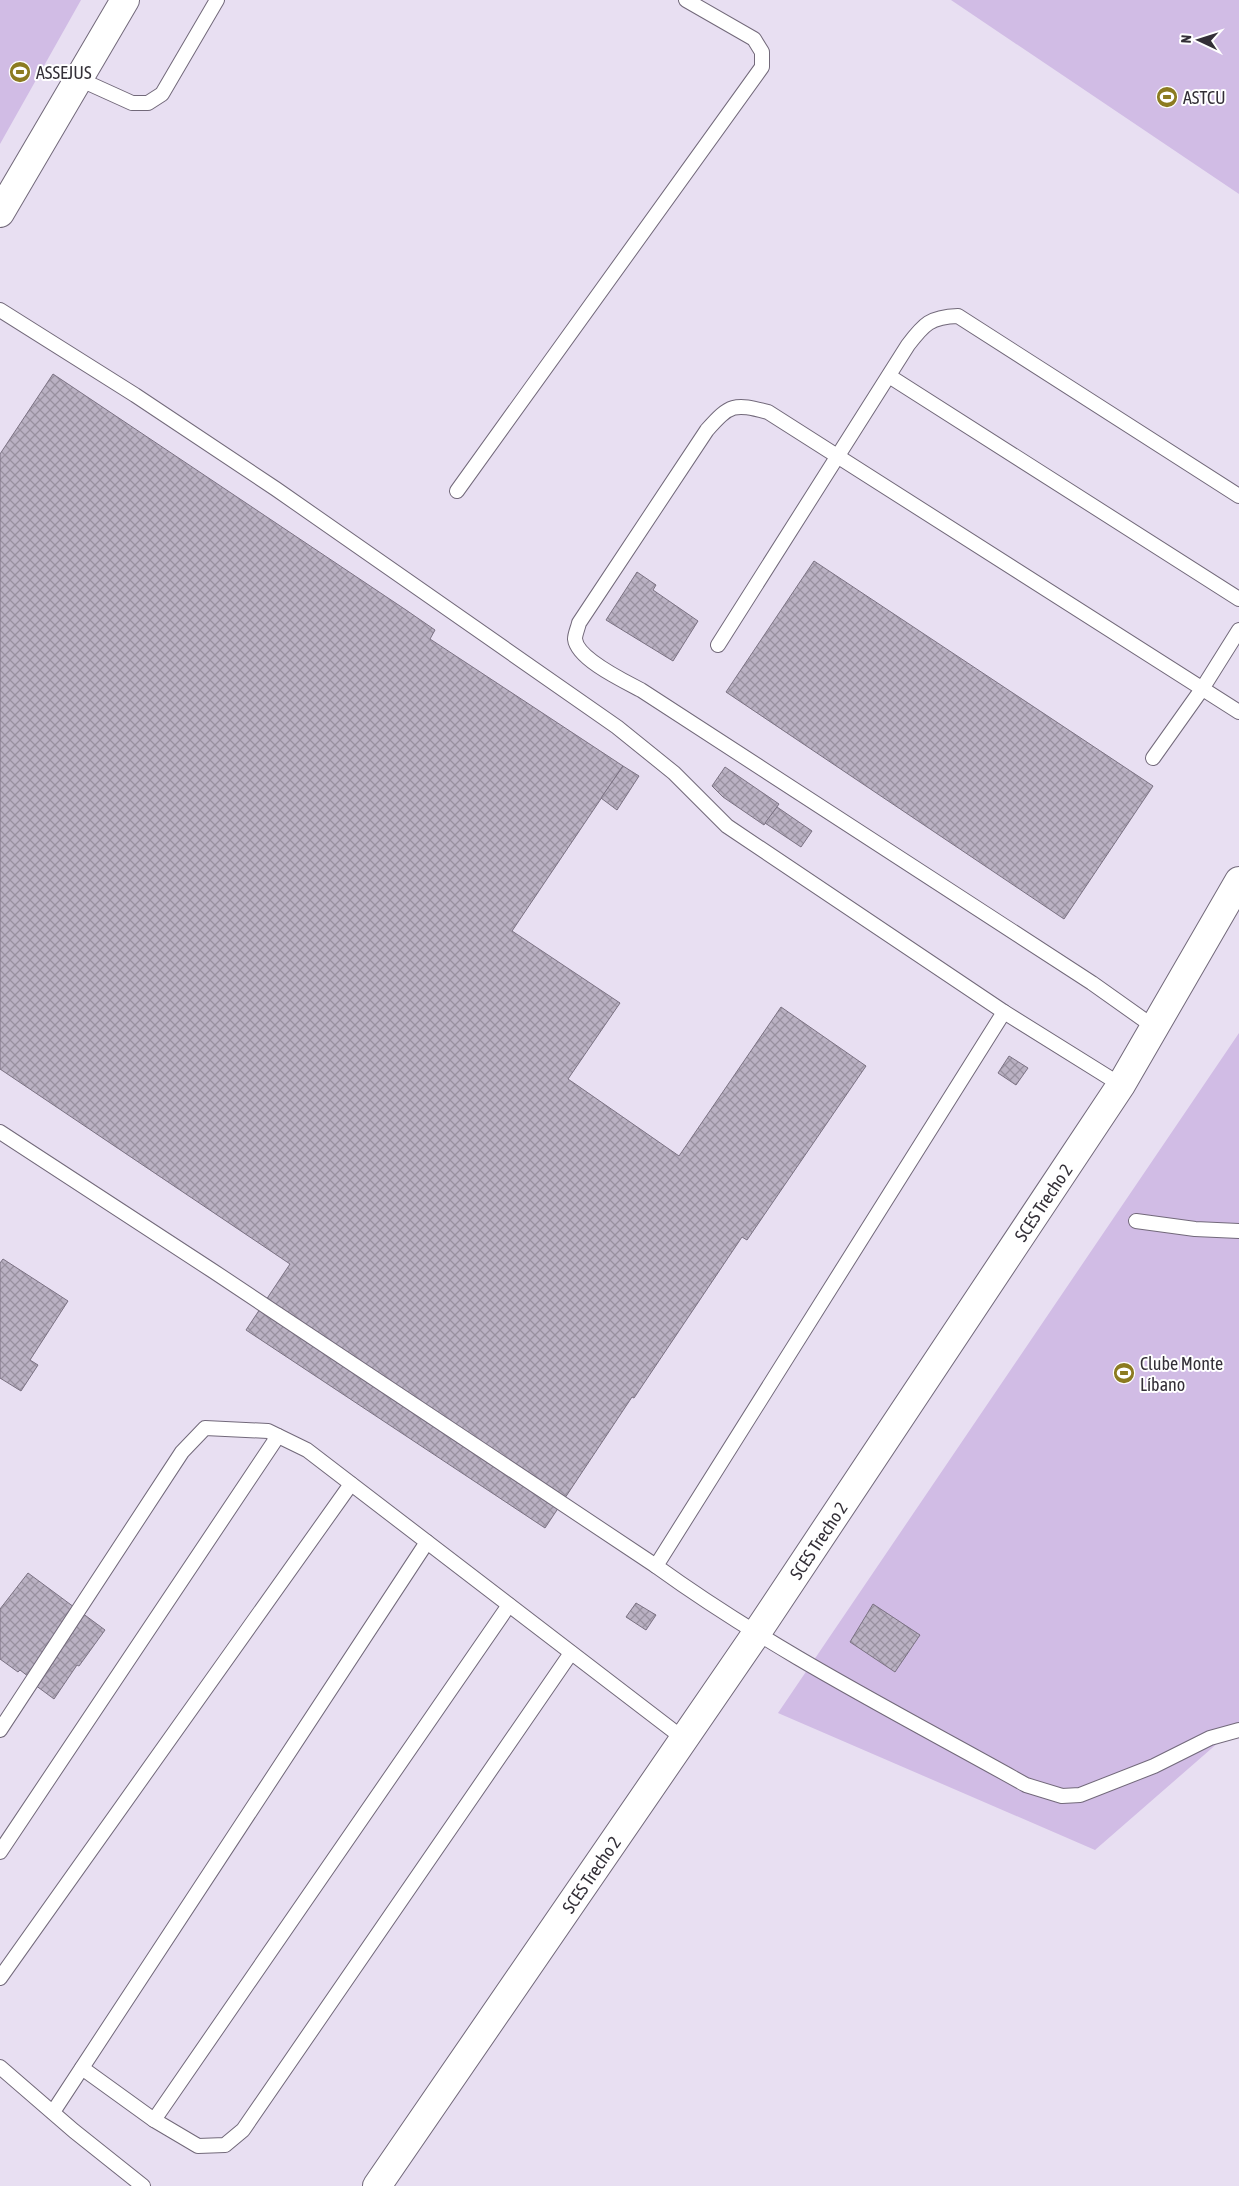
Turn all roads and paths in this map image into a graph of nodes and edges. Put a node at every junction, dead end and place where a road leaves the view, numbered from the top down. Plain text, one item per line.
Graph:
1 (125, 0) edge
2 (217, 0) edge
3 (686, 0) edge
4 (79, 78) junction
5 (0, 213) edge
6 (0, 310) edge
7 (889, 376) junction
8 (839, 457) junction
9 (457, 491) dead end
10 (1239, 496) edge
11 (1239, 599) edge
12 (1239, 630) edge
13 (718, 644) dead end
14 (1202, 689) junction
15 (1239, 712) edge
16 (1153, 758) dead end
17 (1238, 884) edge
18 (1004, 1012) junction
19 (1154, 1028) junction
20 (1121, 1085) junction
21 (0, 1132) edge
22 (1136, 1221) dead end
23 (1239, 1231) edge
24 (278, 1436) junction
25 (351, 1484) junction
26 (427, 1542) junction
27 (656, 1566) junction
28 (509, 1605) junction
29 (756, 1634) junction
30 (571, 1653) junction
31 (0, 1730) edge
32 (1239, 1730) edge
33 (684, 1740) junction
34 (0, 1852) edge
35 (0, 1978) edge
36 (0, 2067) edge
37 (82, 2068) junction
38 (53, 2112) junction
39 (154, 2120) junction
40 (143, 2186) edge
41 (377, 2186) edge

1 - 4 street
2 - 4 lane
3 - 9 lane
4 - 5 street
6 - 18 lane
7 - 8 lane
7 - 10 lane
7 - 11 lane
8 - 13 lane
8 - 14 lane
8 - 19 lane
12 - 14 lane
14 - 15 lane
14 - 16 lane
17 - 19 street, SCES Trecho 2
18 - 20 lane
18 - 27 lane
19 - 20 street, SCES Trecho 2
20 - 29 street, SCES Trecho 2
21 - 27 lane
22 - 23 lane
24 - 25 lane
24 - 31 lane
24 - 34 lane
25 - 26 lane
25 - 35 lane
26 - 28 lane
26 - 37 lane
27 - 29 lane
28 - 30 lane
28 - 39 lane
29 - 32 lane
29 - 33 street, SCES Trecho 2
30 - 33 lane
30 - 39 lane
33 - 41 street, SCES Trecho 2
36 - 38 lane
37 - 38 lane
37 - 39 lane
38 - 40 lane

